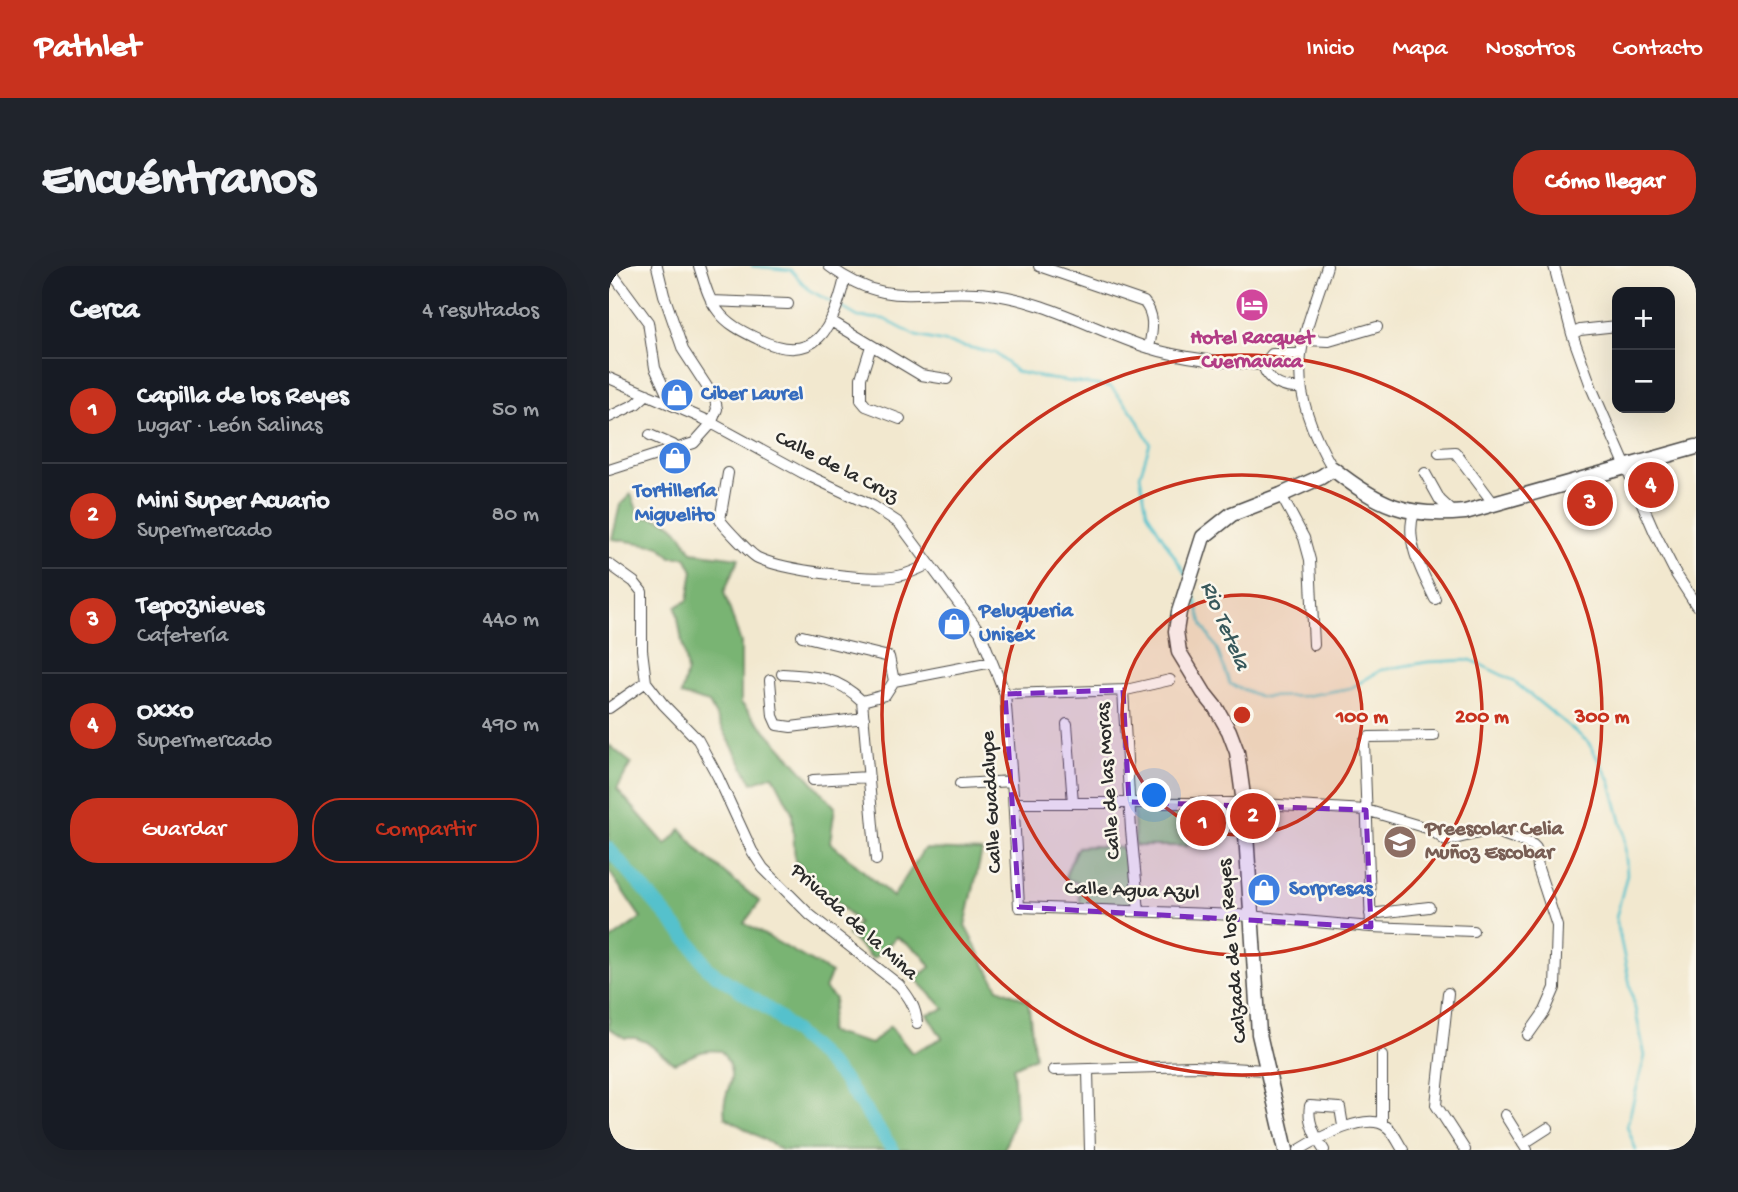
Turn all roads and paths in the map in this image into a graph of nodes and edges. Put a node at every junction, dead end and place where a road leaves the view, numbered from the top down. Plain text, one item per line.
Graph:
1 (659, 266) edge
2 (699, 266) edge
3 (829, 266) edge
4 (1039, 266) edge
5 (1327, 266) edge
6 (1554, 266) edge
7 (609, 269) edge
8 (845, 278) junction
9 (711, 301) junction
10 (787, 304) dead end
11 (832, 319) junction
12 (1377, 327) dead end
13 (1612, 327) edge
14 (1572, 334) junction
15 (1305, 340) junction
16 (871, 346) junction
17 (1149, 348) junction
18 (1301, 354) junction
19 (1263, 365) junction
20 (609, 378) edge
21 (947, 379) dead end
22 (1301, 388) junction
23 (647, 394) junction
24 (672, 405) junction
25 (609, 416) edge
26 (900, 419) dead end
27 (711, 424) junction
28 (650, 435) dead end
29 (1696, 447) edge
30 (677, 449) junction
31 (1439, 453) dead end
32 (1626, 467) junction
33 (1333, 469) junction
34 (609, 470) edge
35 (728, 472) dead end
36 (1425, 474) dead end
37 (1281, 495) junction
38 (1495, 504) junction
39 (1414, 513) junction
40 (1454, 513) junction
41 (609, 564) edge
42 (929, 564) junction
43 (1434, 599) dead end
44 (1696, 605) edge
45 (802, 636) dead end
46 (1314, 645) dead end
47 (992, 662) junction
48 (782, 674) dead end
49 (770, 680) dead end
50 (1170, 680) dead end
51 (894, 681) junction
52 (646, 682) junction
53 (1123, 690) junction
54 (1005, 694) junction
55 (862, 701) junction
56 (609, 708) edge
57 (864, 719) junction
58 (1067, 724) dead end
59 (1433, 736) dead end
60 (869, 776) junction
61 (813, 780) dead end
62 (1012, 781) junction
63 (960, 784) dead end
64 (1129, 802) junction
65 (1014, 803) junction
66 (1073, 803) junction
67 (1244, 803) junction
68 (1366, 810) junction
69 (876, 860) dead end
70 (1019, 907) joint
71 (1429, 907) dead end
72 (1139, 911) junction
73 (1370, 914) junction
74 (1251, 918) junction
75 (1371, 927) junction
76 (1473, 931) dead end
77 (1448, 993) dead end
78 (917, 1023) dead end
79 (1528, 1035) dead end
80 (1382, 1056) dead end
81 (1054, 1070) dead end
82 (1266, 1070) junction
83 (1088, 1071) junction
84 (1505, 1115) dead end
85 (1382, 1123) junction
86 (1343, 1126) junction
87 (1548, 1128) dead end
88 (1317, 1139) junction
89 (1525, 1147) edge
90 (1090, 1150) edge
91 (1286, 1150) edge
92 (1299, 1150) edge
93 (1324, 1150) edge
94 (1403, 1150) edge
95 (1465, 1150) edge

1 - 27 street
2 - 9 street
3 - 8 street
4 - 17 street
5 - 15 street
6 - 14 street
7 - 24 street
8 - 11 street
8 - 17 street
9 - 10 street
9 - 11 street
11 - 16 street
12 - 15 street
13 - 14 street
14 - 32 street
15 - 18 street
16 - 21 street
16 - 26 street
17 - 19 street
18 - 19 street
18 - 22 street
19 - 22 street
20 - 23 street, Calle de la Cruz
22 - 33 street
23 - 24 street, Calle de la Cruz
23 - 25 street
24 - 27 street, Calle de la Cruz
27 - 30 street
27 - 42 street, Calle de la Cruz
28 - 30 street
29 - 32 street
30 - 34 street
31 - 38 street
32 - 38 street
32 - 44 street
33 - 37 street, Calzada de los Reyes
33 - 39 street
35 - 42 street
36 - 40 street
37 - 46 street
37 - 67 street, Calzada de los Reyes
38 - 40 street
39 - 40 street
39 - 43 street
41 - 52 street
42 - 47 street, Calle de la Cruz
45 - 51 street
47 - 51 street
47 - 54 street, Calle de la Cruz
48 - 55 street
49 - 57 street
50 - 53 street
51 - 55 street
52 - 56 street
52 - 78 street, Privada de la Mina
53 - 54 street
53 - 64 street, Calle de las Moras
54 - 62 street, Calle Guadalupe
55 - 57 street
57 - 60 street
58 - 66 street
59 - 68 street
60 - 61 street
60 - 69 street
62 - 63 street
62 - 65 street, Calle Guadalupe
64 - 66 street
64 - 67 street
64 - 72 street, Calle de las Moras
65 - 66 street
65 - 70 street, Calle Guadalupe
67 - 68 street
67 - 74 street, Calzada de los Reyes
68 - 73 street
68 - 79 street
70 - 72 street, Calle Agua Azul
71 - 73 street
72 - 74 street, Calle Agua Azul
73 - 75 street
74 - 75 street, Calle Agua Azul
74 - 82 street, Calzada de los Reyes
75 - 76 street, Calle Agua Azul
77 - 95 street
80 - 85 street
81 - 83 street
82 - 83 street
82 - 91 street, Calzada de los Reyes
83 - 90 street
84 - 89 street
85 - 86 street
85 - 94 street
86 - 88 street
86 - 88 street
87 - 89 street
88 - 92 street
88 - 93 street

